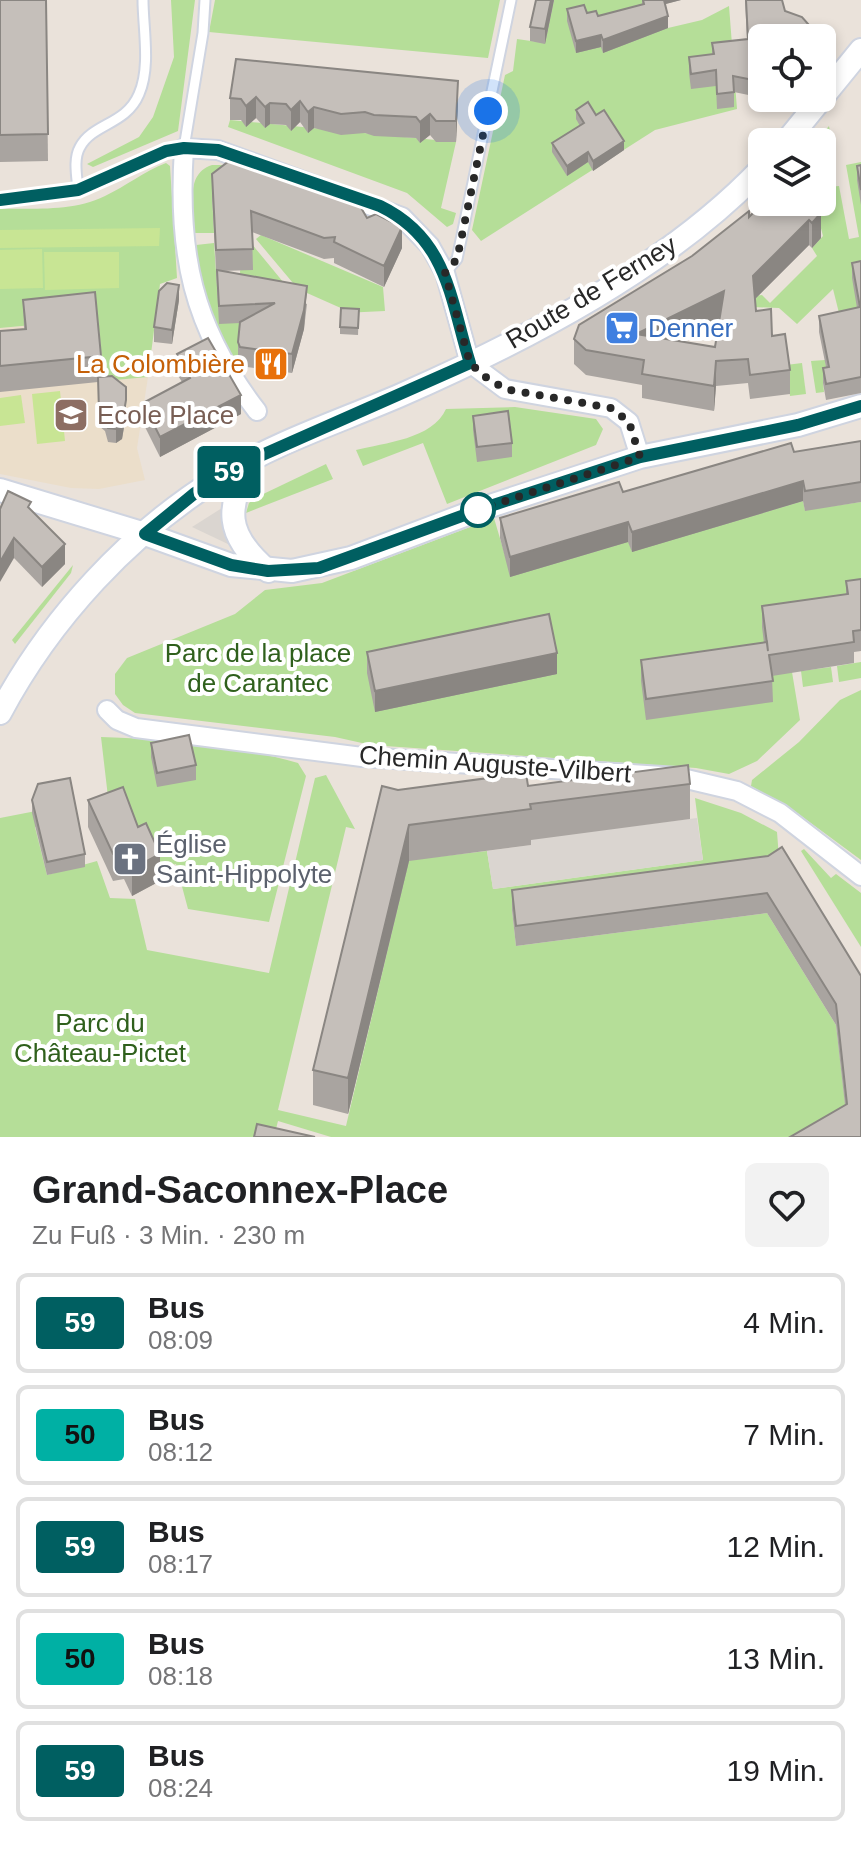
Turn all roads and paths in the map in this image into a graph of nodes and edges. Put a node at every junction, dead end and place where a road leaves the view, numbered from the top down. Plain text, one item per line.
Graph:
1 (143, 0) edge
2 (205, 0) edge
3 (511, 0) edge
4 (861, 50) edge
5 (797, 128) edge
6 (184, 148) junction
7 (748, 180) edge
8 (78, 190) junction
9 (0, 200) edge
10 (445, 273) junction
11 (470, 363) junction
12 (861, 406) edge
13 (257, 411) dead end
14 (640, 457) junction
15 (251, 460) junction
16 (0, 490) edge
17 (145, 534) junction
18 (268, 571) junction
19 (107, 710) dead end
20 (0, 713) edge
21 (861, 876) edge

1 - 8 lane
2 - 6 lane
3 - 10 lane
4 - 5 street
6 - 8 lane
6 - 10 street
6 - 13 street
7 - 11 street, Route de Ferney
8 - 9 lane
10 - 11 street
11 - 14 street
11 - 15 street, Route de Ferney
12 - 14 street
14 - 18 street
15 - 17 street, Route de Ferney
15 - 18 street
16 - 17 street
17 - 18 street
17 - 20 street, Route de Ferney
19 - 21 street, Chemin Auguste-Vilbert

